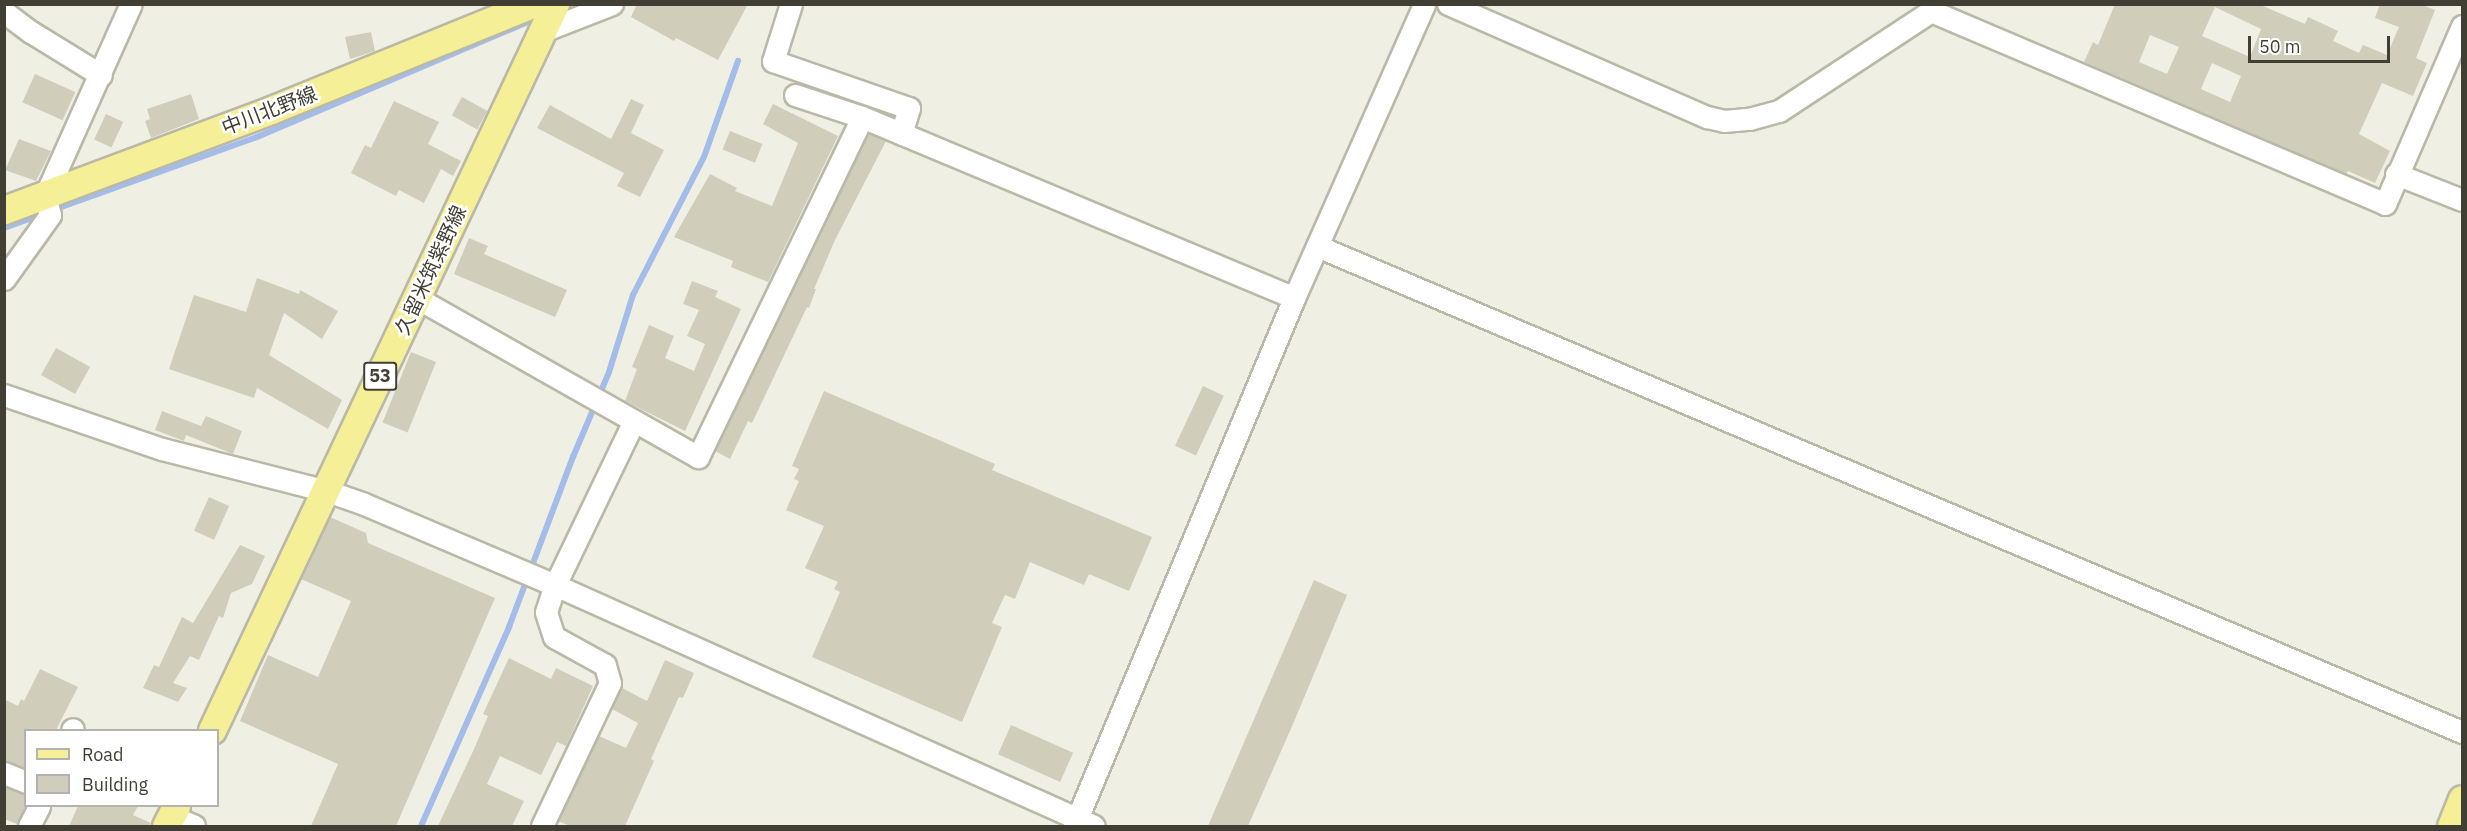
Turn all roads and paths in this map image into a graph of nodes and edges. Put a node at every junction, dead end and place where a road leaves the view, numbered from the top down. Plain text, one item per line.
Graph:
1 (131, 4) edge
2 (612, 4) edge
3 (791, 4) edge
4 (1424, 4) edge
5 (1448, 4) edge
6 (4, 12) edge
7 (544, 15) edge
8 (2463, 26) edge
9 (2454, 70) edge
10 (101, 75) junction
11 (795, 95) dead end
12 (862, 117) junction
13 (901, 134) junction
14 (2396, 174) junction
15 (2463, 200) edge
16 (48, 206) junction
17 (4, 210) edge
18 (1317, 246) junction
19 (4, 279) edge
20 (417, 298) junction
21 (1294, 298) junction
22 (4, 395) edge
23 (634, 421) junction
24 (327, 490) junction
25 (555, 585) junction
26 (212, 729) edge
27 (2463, 732) edge
28 (4, 773) edge
29 (24, 781) edge
30 (2463, 800) edge
31 (38, 807) edge
32 (1082, 824) edge
33 (29, 826) edge
34 (542, 826) edge
35 (2451, 826) edge

1 - 10 street
2 - 7 street
3 - 13 street
4 - 18 street
5 - 14 street
6 - 10 street
7 - 16 main road, 中川北野線
7 - 20 main road, 久留米筑紫野線 / 53
8 - 9 street
9 - 14 street
10 - 16 street
11 - 12 street
12 - 13 street
12 - 23 street
13 - 21 street
14 - 15 street
16 - 17 main road, 中川北野線
16 - 19 street
18 - 21 street
18 - 27 street
20 - 23 street
20 - 24 main road, 久留米筑紫野線 / 53
21 - 32 street
22 - 24 street
23 - 25 street
24 - 25 street
24 - 26 main road, 久留米筑紫野線 / 53
25 - 32 street
25 - 34 street
28 - 29 street
30 - 35 main road
31 - 33 street

